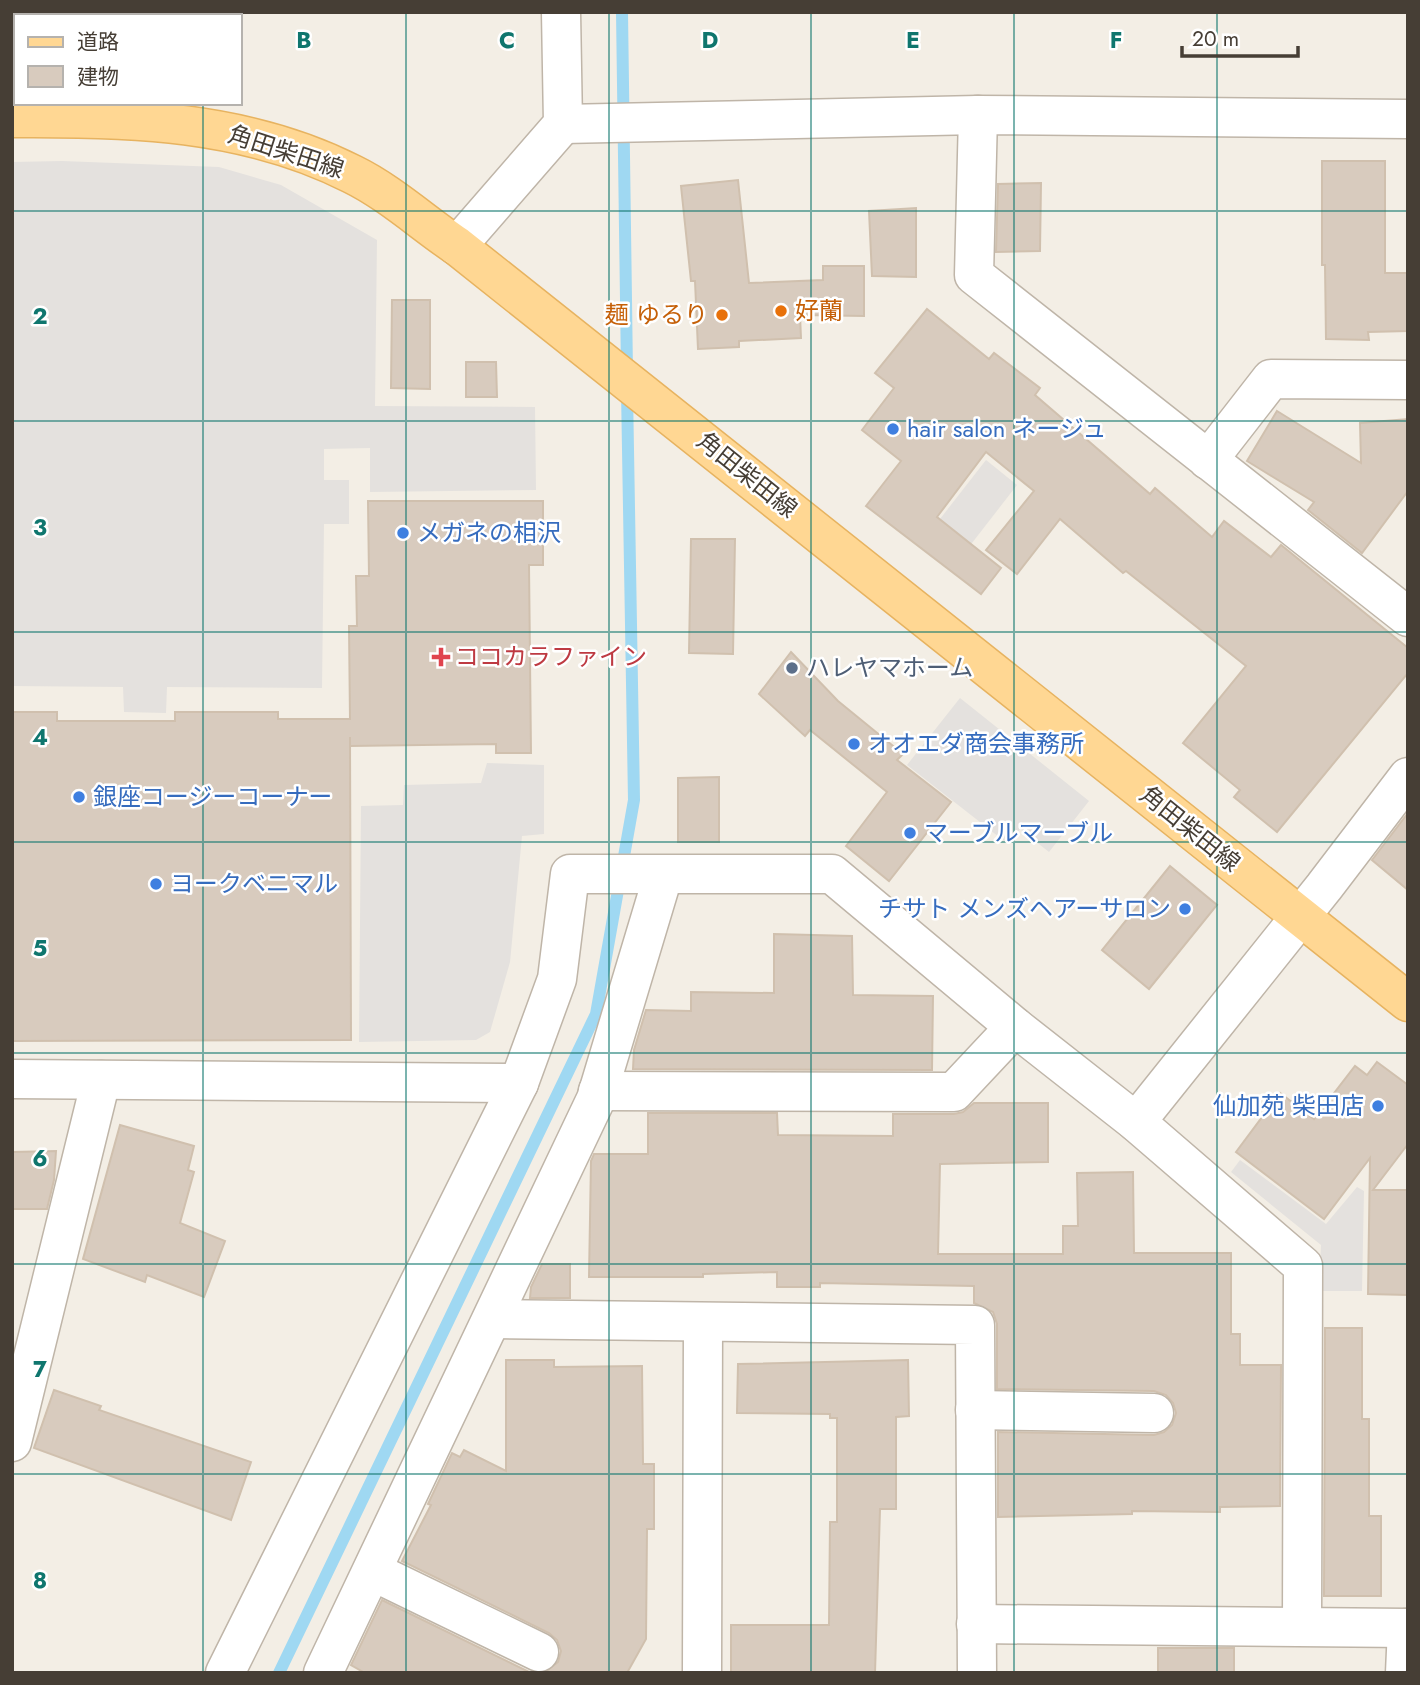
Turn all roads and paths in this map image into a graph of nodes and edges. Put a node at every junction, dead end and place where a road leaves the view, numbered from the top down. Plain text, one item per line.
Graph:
1 (561, 12) edge
2 (978, 115) junction
3 (12, 118) edge
4 (1408, 118) edge
5 (580, 123) junction
6 (457, 246) junction
7 (1408, 380) edge
8 (1208, 460) junction
9 (1408, 617) edge
10 (1408, 777) edge
11 (655, 875) junction
12 (1300, 917) junction
13 (1408, 1002) edge
14 (1015, 1027) junction
15 (12, 1079) edge
16 (101, 1080) junction
17 (519, 1083) junction
18 (598, 1091) junction
19 (1136, 1122) junction
20 (494, 1319) junction
21 (703, 1324) junction
22 (975, 1410) junction
23 (1154, 1413) dead end
24 (12, 1442) edge
25 (373, 1572) junction
26 (976, 1624) junction
27 (1302, 1625) junction
28 (1407, 1628) edge
29 (539, 1652) dead end
30 (225, 1673) edge
31 (323, 1673) edge
32 (702, 1673) edge
33 (977, 1673) edge
34 (1405, 1673) edge

1 - 5 street
2 - 4 street
2 - 5 street
2 - 8 street
3 - 6 main road, 角田柴田線
5 - 6 street
6 - 12 main road, 角田柴田線
7 - 8 street
8 - 9 street
10 - 12 street
11 - 14 street
11 - 17 street
11 - 18 street
12 - 13 main road, 角田柴田線
12 - 19 street
14 - 18 street
14 - 19 street
15 - 16 street
16 - 17 street
16 - 24 street
17 - 30 street
18 - 20 street
19 - 27 street
20 - 21 street
20 - 25 street
21 - 22 street
21 - 32 street
22 - 23 street
22 - 26 street
25 - 29 street
25 - 31 street
26 - 27 street
26 - 33 street
27 - 28 street
28 - 34 street

